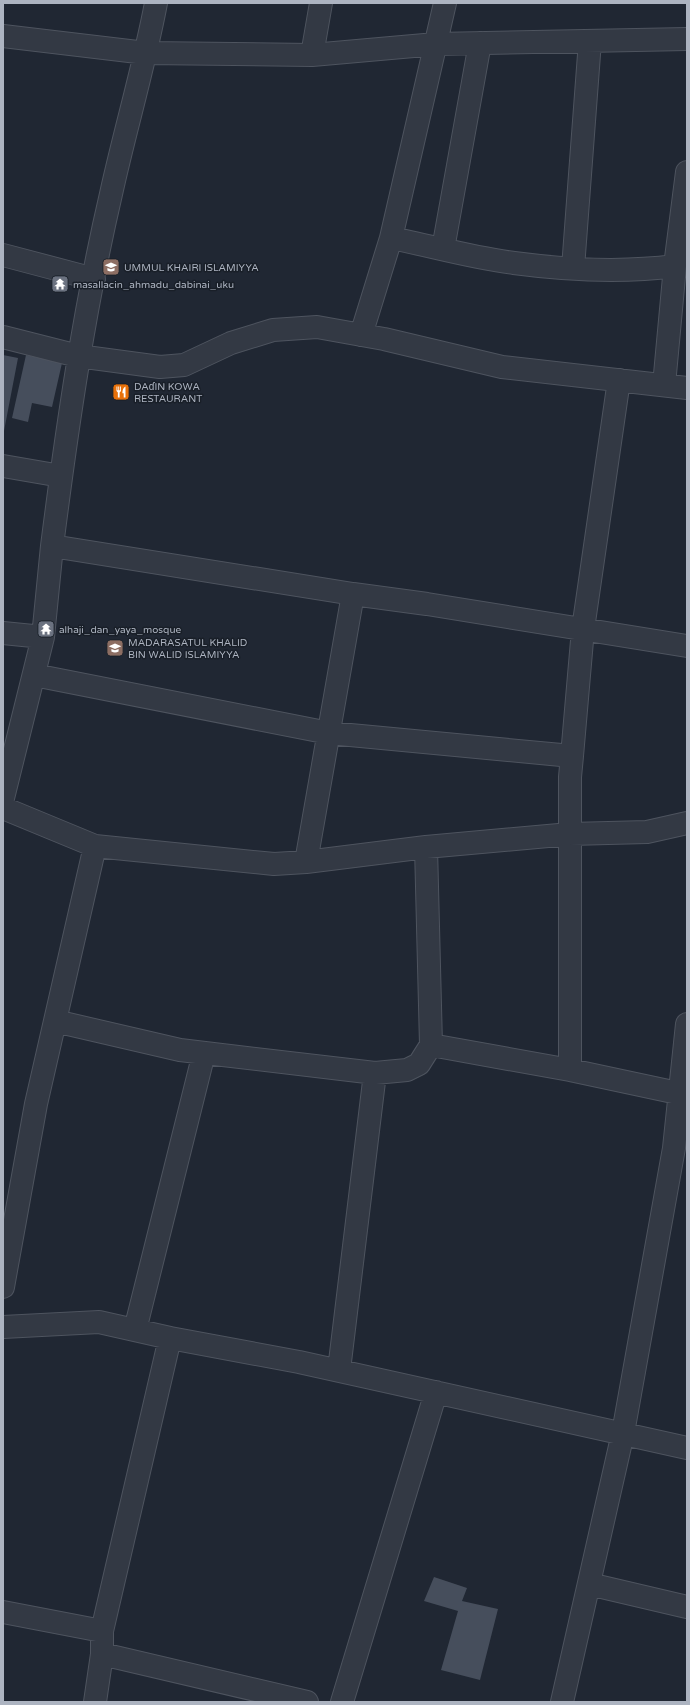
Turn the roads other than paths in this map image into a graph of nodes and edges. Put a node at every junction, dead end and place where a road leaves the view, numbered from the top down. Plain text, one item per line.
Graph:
1 (156, 3) edge
2 (321, 3) edge
3 (445, 3) edge
4 (3, 36) edge
5 (687, 39) edge
6 (590, 41) junction
7 (480, 43) junction
8 (436, 44) junction
9 (146, 53) junction
10 (312, 56) junction
11 (687, 172) edge
12 (391, 238) junction
13 (443, 249) junction
14 (3, 255) edge
15 (675, 266) junction
16 (573, 268) junction
17 (94, 279) junction
18 (361, 335) junction
19 (3, 337) edge
20 (78, 356) junction
21 (619, 380) junction
22 (664, 385) junction
23 (687, 388) edge
24 (3, 466) edge
25 (61, 476) junction
26 (52, 546) junction
27 (353, 594) junction
28 (583, 629) junction
29 (3, 633) edge
30 (42, 637) junction
31 (687, 646) edge
32 (34, 675) junction
33 (328, 733) junction
34 (572, 756) junction
35 (3, 798) edge
36 (3, 808) edge
37 (687, 823) edge
38 (570, 834) junction
39 (95, 846) junction
40 (426, 847) junction
41 (306, 862) junction
42 (55, 1021) junction
43 (687, 1024) edge
44 (431, 1045) junction
45 (204, 1052) junction
46 (570, 1070) junction
47 (375, 1073) junction
48 (683, 1094) edge
49 (3, 1287) edge
50 (3, 1327) edge
51 (135, 1330) junction
52 (170, 1338) junction
53 (339, 1370) junction
54 (436, 1392) junction
55 (623, 1433) junction
56 (687, 1448) edge
57 (589, 1584) junction
58 (687, 1608) edge
59 (3, 1612) edge
60 (102, 1631) junction
61 (102, 1654) junction
62 (568, 1700) edge
63 (95, 1702) edge
64 (307, 1702) edge
65 (342, 1702) edge

1 - 9 street
2 - 10 street
3 - 8 street
4 - 9 street
5 - 6 street
6 - 7 street
6 - 16 street
7 - 8 street
7 - 13 street
8 - 10 street
8 - 12 street
9 - 10 street
9 - 17 street
11 - 15 street
12 - 13 street
12 - 18 street
13 - 16 street
14 - 17 street
15 - 16 street
15 - 22 street
17 - 20 street
18 - 20 street
18 - 21 street
19 - 20 street
20 - 25 street
21 - 22 street
21 - 28 street
22 - 23 street
24 - 25 street
25 - 26 street
26 - 27 street
26 - 30 street
27 - 28 street
27 - 33 street
28 - 31 street
28 - 34 street
29 - 30 street
30 - 32 street
32 - 33 street
32 - 35 street
33 - 34 street
33 - 41 street
34 - 38 street
36 - 39 street
37 - 38 street
38 - 40 street
38 - 46 street
39 - 41 street
39 - 42 street
40 - 41 street
40 - 44 street
42 - 45 street
42 - 49 street
43 - 48 street
44 - 46 street
44 - 47 street
45 - 47 street
45 - 51 street
46 - 48 street
47 - 53 street
48 - 55 street
50 - 51 street
51 - 52 street
52 - 53 street
52 - 60 street
53 - 54 street
54 - 55 street
54 - 65 street
55 - 56 street
55 - 57 street
57 - 58 street
57 - 62 street
59 - 60 street
60 - 61 street
61 - 63 street
61 - 64 street

